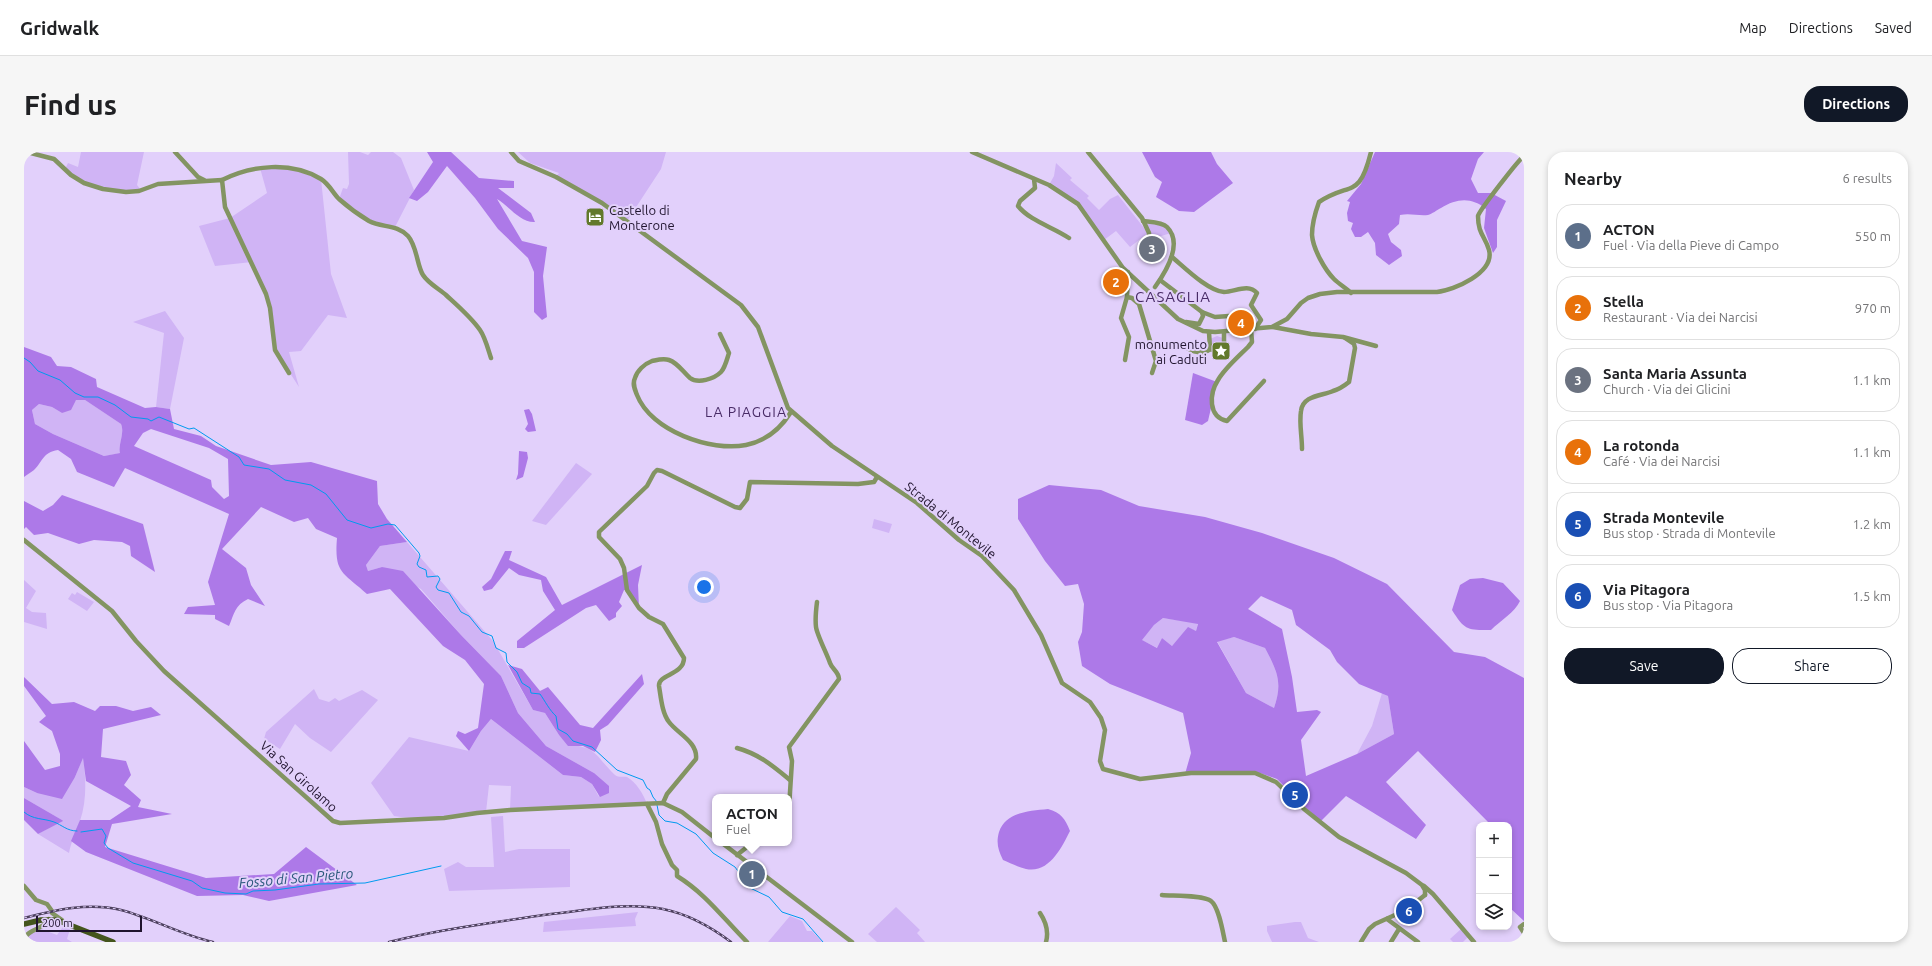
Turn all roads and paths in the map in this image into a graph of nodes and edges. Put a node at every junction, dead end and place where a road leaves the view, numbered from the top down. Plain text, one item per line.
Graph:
1 (27, 152) edge
2 (175, 152) edge
3 (511, 152) edge
4 (972, 152) edge
5 (1088, 152) edge
6 (1371, 152) edge
7 (1524, 156) edge
8 (1034, 179) junction
9 (222, 180) junction
10 (206, 181) junction
11 (1143, 221) junction
12 (1069, 238) dead end
13 (1149, 239) dead end
14 (1172, 257) junction
15 (1128, 272) junction
16 (1160, 280) junction
17 (1155, 287) dead end
18 (1351, 292) junction
19 (1127, 297) junction
20 (1202, 312) junction
21 (1229, 316) dead end
22 (1183, 322) junction
23 (1272, 327) junction
24 (1253, 329) junction
25 (1209, 332) junction
26 (1224, 332) junction
27 (720, 334) dead end
28 (1345, 338) junction
29 (1179, 344) dead end
30 (1376, 346) dead end
31 (1210, 349) junction
32 (491, 358) dead end
33 (1125, 360) dead end
34 (289, 373) dead end
35 (1152, 373) dead end
36 (1264, 381) dead end
37 (791, 412) junction
38 (1302, 449) dead end
39 (877, 477) junction
40 (24, 540) edge
41 (817, 602) dead end
42 (737, 748) dead end
43 (790, 780) junction
44 (790, 794) edge
45 (663, 803) junction
46 (649, 804) junction
47 (712, 836) edge
48 (726, 846) edge
49 (748, 846) edge
50 (737, 855) junction
51 (1422, 885) junction
52 (24, 886) edge
53 (1433, 894) junction
54 (1162, 895) dead end
55 (1425, 895) junction
56 (1040, 913) dead end
57 (50, 919) junction
58 (1387, 919) junction
59 (62, 922) junction
60 (24, 924) edge
61 (1524, 924) edge
62 (1399, 929) junction
63 (1407, 934) junction
64 (1524, 934) edge
65 (24, 939) edge
66 (1392, 940) edge
67 (113, 942) edge
68 (747, 942) edge
69 (852, 942) edge
70 (1046, 942) edge
71 (1225, 942) edge
72 (1361, 942) edge
73 (1418, 942) edge
74 (1474, 942) edge

1 - 10 street
2 - 10 street
3 - 37 street, Strada di Montevile
4 - 8 street
5 - 11 street
6 - 18 street
7 - 18 street
8 - 12 street
8 - 15 street
9 - 10 street
9 - 32 street
9 - 34 street
11 - 13 street
11 - 14 street
14 - 16 street
14 - 24 street
15 - 19 street
15 - 22 street
16 - 17 street
16 - 20 street
18 - 23 street
19 - 33 street
19 - 35 street
20 - 21 street
20 - 22 street
22 - 25 street
23 - 24 street
23 - 28 street
24 - 26 street
24 - 36 street
25 - 26 street
25 - 31 street
26 - 31 street
27 - 37 street
28 - 30 street
28 - 38 street
29 - 31 street
37 - 39 street, Strada di Montevile
39 - 45 street
39 - 51 street, Strada di Montevile
40 - 46 street, Via San Girolamo
41 - 43 street
42 - 43 street
43 - 44 street
45 - 46 street, Via San Girolamo
45 - 47 street
46 - 68 street
48 - 50 street
49 - 50 street
50 - 69 street
51 - 53 street, Strada di Montevile
51 - 55 street
52 - 59 street
53 - 55 street
53 - 74 street, Strada di Montevile
54 - 71 street
55 - 58 street
56 - 70 street
57 - 59 main road
57 - 60 main road
57 - 65 street
58 - 62 street
58 - 72 street
59 - 67 main road
61 - 64 street
62 - 63 street
62 - 66 street
63 - 66 street
63 - 73 street

